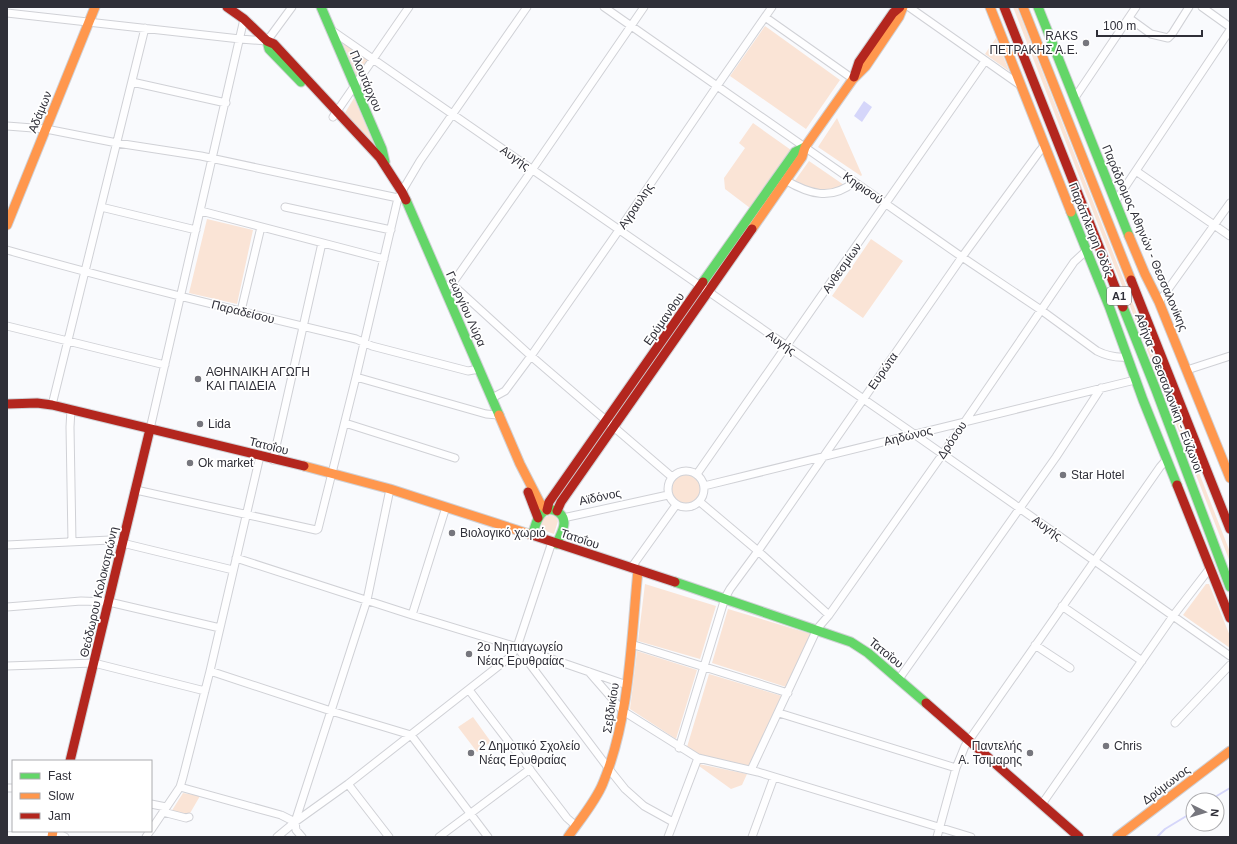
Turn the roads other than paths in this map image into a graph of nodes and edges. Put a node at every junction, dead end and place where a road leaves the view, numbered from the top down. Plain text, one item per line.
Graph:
1 (95, 7) edge
2 (227, 7) edge
3 (292, 7) edge
4 (321, 7) edge
5 (409, 7) edge
6 (527, 7) edge
7 (604, 7) edge
8 (644, 7) edge
9 (772, 7) edge
10 (902, 7) edge
11 (909, 7) edge
12 (990, 7) edge
13 (1004, 7) edge
14 (1023, 7) edge
15 (1038, 7) edge
16 (1136, 7) edge
17 (1189, 7) edge
18 (1202, 7) edge
19 (7, 13) edge
20 (765, 17) junction
21 (1129, 18) junction
22 (244, 19) junction
23 (88, 23) junction
24 (631, 26) junction
25 (145, 28) junction
26 (1230, 29) edge
27 (331, 30) junction
28 (240, 39) junction
29 (267, 41) junction
30 (373, 59) junction
31 (985, 61) junction
32 (853, 78) junction
33 (132, 82) junction
34 (1020, 85) junction
35 (354, 86) junction
36 (717, 86) junction
37 (1074, 99) junction
38 (226, 103) junction
39 (335, 114) junction
40 (452, 115) junction
41 (7, 126) edge
42 (46, 130) junction
43 (117, 142) junction
44 (1044, 146) junction
45 (805, 147) junction
46 (213, 158) junction
47 (385, 166) junction
48 (532, 170) junction
49 (1136, 171) junction
50 (785, 180) junction
51 (854, 182) junction
52 (400, 195) junction
53 (1115, 202) junction
54 (1230, 203) edge
55 (886, 204) junction
56 (101, 207) junction
57 (285, 207) dead end
58 (201, 211) junction
59 (7, 225) edge
60 (1215, 226) junction
61 (261, 227) junction
62 (196, 230) junction
63 (391, 230) junction
64 (619, 230) junction
65 (1230, 236) edge
66 (322, 243) junction
67 (7, 250) edge
68 (1087, 250) junction
69 (962, 257) junction
70 (384, 259) junction
71 (86, 272) junction
72 (448, 286) junction
73 (705, 290) junction
74 (181, 296) junction
75 (1160, 302) junction
76 (1041, 310) junction
77 (241, 311) junction
78 (7, 326) edge
79 (304, 326) junction
80 (68, 342) junction
81 (364, 342) junction
82 (786, 347) junction
83 (531, 356) junction
84 (1230, 356) edge
85 (1127, 357) junction
86 (165, 365) junction
87 (479, 369) junction
88 (1187, 370) junction
89 (356, 377) junction
90 (1135, 380) junction
91 (1101, 388) junction
92 (492, 398) junction
93 (862, 399) junction
94 (7, 404) edge
95 (52, 405) junction
96 (71, 409) junction
97 (498, 414) junction
98 (607, 421) junction
99 (964, 422) junction
100 (345, 423) junction
101 (615, 427) junction
102 (150, 429) junction
103 (914, 434) junction
104 (942, 455) junction
105 (260, 456) junction
106 (822, 457) junction
107 (455, 458) dead end
108 (1167, 459) junction
109 (273, 460) junction
110 (520, 464) junction
111 (332, 474) junction
112 (697, 474) junction
113 (672, 477) junction
114 (1230, 478) edge
115 (704, 486) junction
116 (390, 489) junction
117 (136, 490) junction
118 (668, 495) junction
119 (700, 502) junction
120 (676, 505) junction
121 (446, 507) junction
122 (1019, 509) junction
123 (547, 510) junction
124 (246, 514) junction
125 (560, 514) junction
126 (538, 518) junction
127 (1230, 529) edge
128 (532, 535) junction
129 (72, 542) junction
130 (123, 542) junction
131 (554, 543) junction
132 (7, 545) edge
133 (758, 551) junction
134 (236, 558) junction
135 (1094, 561) junction
136 (1210, 568) junction
137 (635, 569) junction
138 (233, 570) junction
139 (1230, 587) edge
140 (725, 598) junction
141 (367, 600) junction
142 (109, 602) junction
143 (1062, 606) junction
144 (7, 607) edge
145 (412, 615) junction
146 (829, 615) junction
147 (1173, 616) junction
148 (1230, 618) edge
149 (220, 628) junction
150 (817, 629) junction
151 (631, 644) junction
152 (1035, 645) junction
153 (517, 647) junction
154 (1230, 656) edge
155 (1142, 661) junction
156 (94, 663) junction
157 (1230, 665) edge
158 (7, 666) edge
159 (704, 667) junction
160 (1070, 668) dead end
161 (210, 671) junction
162 (589, 672) junction
163 (899, 679) junction
164 (627, 685) junction
165 (469, 690) junction
166 (205, 692) junction
167 (788, 693) junction
168 (331, 710) junction
169 (623, 711) junction
170 (778, 713) junction
171 (1175, 723) dead end
172 (411, 735) junction
173 (969, 740) junction
174 (679, 748) junction
175 (1230, 751) edge
176 (698, 758) junction
177 (70, 760) edge
178 (956, 768) junction
179 (609, 769) junction
180 (530, 770) junction
181 (751, 770) junction
182 (774, 777) junction
183 (348, 784) junction
184 (180, 787) junction
185 (152, 804) edge
186 (1042, 804) junction
187 (165, 810) junction
188 (471, 812) junction
189 (189, 817) dead end
190 (295, 822) junction
191 (673, 822) junction
192 (576, 826) junction
193 (940, 827) junction
194 (152, 830) edge
195 (28, 833) edge
196 (52, 834) edge
197 (7, 836) edge
198 (65, 837) edge
199 (277, 837) edge
200 (302, 837) edge
201 (389, 837) edge
202 (439, 837) edge
203 (488, 837) edge
204 (568, 837) edge
205 (668, 837) edge
206 (752, 837) edge
207 (937, 837) edge
208 (971, 837) edge
209 (1079, 837) edge
210 (1117, 837) edge

1 - 23 main road, Αδάμων
2 - 22 main road, Γεωργίου Λύρα
3 - 29 street
4 - 27 main road, Πλουτάρχου
5 - 30 street
6 - 40 street
7 - 24 street, Κηφισού
8 - 24 street
9 - 20 street, Αγραυλης
10 - 32 main road, Ερύμανθου
11 - 31 street
12 - 34 main road, Παράπλευρη Οδός
13 - 139 main road, Αθήνα - Θεσσαλονίκη - Εύζωνοι / Α1
14 - 127 main road, Αθήνα - Θεσσαλονίκη - Εύζωνοι / Α1
15 - 37 main road, Παράδρομος Αθηνών - Θεσσαλονίκης
16 - 21 street
17 - 21 street
18 - 26 street
19 - 23 street
20 - 32 street
20 - 36 street, Αγραυλης
21 - 37 street
22 - 28 street
22 - 29 main road, Γεωργίου Λύρα
23 - 25 street
23 - 42 main road, Αδάμων
24 - 36 street, Κηφισού
24 - 48 street
25 - 28 street
25 - 33 street
26 - 49 street
27 - 30 street, Αυγής
27 - 35 main road, Πλουτάρχου
28 - 29 street
28 - 38 street
29 - 39 main road, Γεωργίου Λύρα
30 - 35 street
30 - 40 street, Αυγής
31 - 34 street
31 - 55 street, Ανθεσμίων
32 - 45 main road, Ερύμανθου
33 - 38 street
33 - 43 street
34 - 44 main road, Παράπλευρη Οδός
35 - 39 street
35 - 47 main road, Πλουτάρχου
36 - 45 street, Κηφισού
36 - 64 street, Αγραυλης
37 - 53 main road, Παράδρομος Αθηνών - Θεσσαλονίκης
38 - 46 street
39 - 47 main road, Γεωργίου Λύρα
40 - 48 street, Αυγής
40 - 52 street
41 - 42 street
42 - 43 street
42 - 59 main road, Αδάμων
43 - 46 street
43 - 56 street
44 - 68 main road, Παράπλευρη Οδός
44 - 69 street, Ευρώτα
45 - 50 main road, Ερύμανθου
45 - 51 street, Κηφισού
45 - 73 main road, Ερύμανθου
46 - 52 street
46 - 58 street
47 - 52 main road, Γεωργίου Λύρα
48 - 64 street, Αυγής
48 - 72 street
49 - 53 street
49 - 60 street
50 - 51 street
50 - 73 main road, Ερύμανθου
51 - 55 street, Κηφισού
52 - 63 street
52 - 72 main road, Γεωργίου Λύρα
53 - 75 main road, Παράδρομος Αθηνών - Θεσσαλονίκης
54 - 60 street
55 - 69 street, Κηφισού
55 - 82 street, Ανθεσμίων
56 - 62 street
56 - 71 street
57 - 63 street
58 - 61 street
58 - 62 street
60 - 65 street
60 - 75 street
61 - 66 street
61 - 77 street
62 - 74 street
63 - 70 street
64 - 73 street, Αυγής
64 - 83 street, Αγραυλης
66 - 70 street
66 - 79 street
67 - 71 street, Παραδείσου
68 - 76 street, Δρόσου
68 - 85 main road, Παράπλευρη Οδός
69 - 76 street, Κηφισού
69 - 93 street, Ευρώτα
70 - 81 street
71 - 74 street, Παραδείσου
71 - 80 street
72 - 83 street
72 - 87 main road, Γεωργίου Λύρα
73 - 82 street, Αυγής
73 - 98 main road, Ερύμανθου
73 - 101 main road, Ερύμανθου
74 - 77 street, Παραδείσου
74 - 86 street
75 - 88 main road, Παράδρομος Αθηνών - Θεσσαλονίκης
76 - 85 street, Κηφισού
76 - 99 street, Δρόσου
77 - 79 street, Παραδείσου
78 - 80 street
79 - 81 street, Παραδείσου
79 - 109 street
80 - 86 street
80 - 95 street
81 - 87 street, Παραδείσου
81 - 89 street
82 - 93 street, Αυγής
82 - 112 street, Ανθεσμίων
83 - 92 street, Αγραυλης
83 - 98 street
84 - 88 street
85 - 90 main road, Παράπλευρη Οδός
86 - 102 street
87 - 92 main road, Γεωργίου Λύρα
88 - 114 main road, Παράδρομος Αθηνών - Θεσσαλονίκης
89 - 97 street
89 - 100 street
90 - 91 street, Αηδώνος
90 - 108 main road, Παράπλευρη Οδός
91 - 99 street, Αηδώνος
91 - 122 street
92 - 97 main road, Γεωργίου Λύρα
93 - 103 street, Αυγής
93 - 106 street, Ευρώτα
94 - 95 main road, Τατοΐου
95 - 96 main road, Τατοΐου
96 - 102 main road, Τατοΐου
96 - 129 street
97 - 110 main road, Γεωργίου Λύρα
98 - 101 street
98 - 123 main road, Ερύμανθου
99 - 103 street, Αηδώνος
99 - 104 street, Δρόσου
100 - 107 street
100 - 111 street
101 - 113 street
101 - 125 main road, Ερύμανθου
102 - 105 main road, Τατοΐου
102 - 117 main road, Θεόδωρου Κολοκοτρώνη
103 - 104 street, Αυγής
103 - 106 street, Αηδώνος
104 - 122 street, Αυγής
104 - 146 street, Δρόσου
105 - 109 main road, Τατοΐου
105 - 124 street
106 - 115 street, Αηδώνος
106 - 133 street, Ευρώτα
108 - 135 street
108 - 136 main road, Παράπλευρη Οδός
109 - 111 main road, Τατοΐου
110 - 123 main road, Γεωργίου Λύρα
110 - 126 main road, Γεωργίου Λύρα
111 - 116 main road, Τατοΐου
111 - 124 street
112 - 113 street
112 - 115 street
113 - 118 street
115 - 119 street
116 - 121 main road, Τατοΐου
116 - 141 street
117 - 124 street
117 - 130 main road, Θεόδωρου Κολοκοτρώνη
118 - 120 street
118 - 125 street, Αϊδόνος
119 - 120 street
119 - 133 street
120 - 137 street
121 - 128 main road, Τατοΐου
121 - 145 street
122 - 135 street, Αυγής
122 - 163 street
123 - 125 main road
123 - 126 main road, Ερύμανθου
124 - 134 street
125 - 131 main road
126 - 128 main road, Ερύμανθου
128 - 131 main road, Τατοΐου
129 - 130 street
129 - 132 street
130 - 138 street
130 - 142 main road, Θεόδωρου Κολοκοτρώνη
131 - 137 main road, Τατοΐου
131 - 153 street
133 - 140 street, Ευρώτα
133 - 146 street
134 - 138 street
134 - 141 street
135 - 143 street
135 - 147 street, Αυγής
136 - 147 street
136 - 148 main road, Παράπλευρη Οδός
137 - 140 main road, Τατοΐου
137 - 151 main road, Σεβδικίου
138 - 149 street
140 - 150 main road, Τατοΐου
140 - 159 street, Ευρώτα
141 - 145 street
141 - 168 street
142 - 144 street
142 - 149 street
142 - 156 main road, Θεόδωρου Κολοκοτρώνη
143 - 152 street
143 - 155 street
145 - 153 street
146 - 150 street, Δρόσου
147 - 154 street, Αυγής
147 - 155 street
149 - 161 street
150 - 163 main road, Τατοΐου
150 - 167 street, Δρόσου
151 - 159 street
151 - 164 main road, Σεβδικίου
152 - 160 street
152 - 173 street
153 - 162 street
153 - 165 street
153 - 179 street
155 - 186 street
156 - 158 street
156 - 166 street
156 - 177 main road, Θεόδωρου Κολοκοτρώνη
157 - 171 street
159 - 167 street
159 - 174 street, Ευρώτα
161 - 166 street
161 - 168 street
162 - 164 street
162 - 169 street
163 - 173 main road, Τατοΐου
164 - 169 main road, Σεβδικίου
165 - 172 street
165 - 180 street
166 - 184 street
167 - 170 street, Δρόσου
168 - 172 street
168 - 190 street
169 - 174 street
169 - 179 main road, Σεβδικίου
170 - 178 street
170 - 181 street, Δρόσου
172 - 183 street
172 - 188 street
173 - 178 street
173 - 186 main road, Τατοΐου
174 - 176 street
175 - 210 main road, Δρύμωνος
176 - 181 street
176 - 191 street
178 - 193 street
179 - 191 street
179 - 192 main road, Σεβδικίου
180 - 188 street
180 - 192 street
181 - 182 street
182 - 193 street
182 - 206 street
183 - 190 street
183 - 201 street
184 - 187 street
184 - 190 street
185 - 187 street
186 - 209 main road, Τατοΐου
187 - 189 street
187 - 194 street
188 - 202 street
188 - 203 street
190 - 199 street
190 - 200 street
191 - 205 street
192 - 204 main road, Σεβδικίου
193 - 207 street
193 - 208 street
195 - 196 street
195 - 197 street
196 - 198 street

